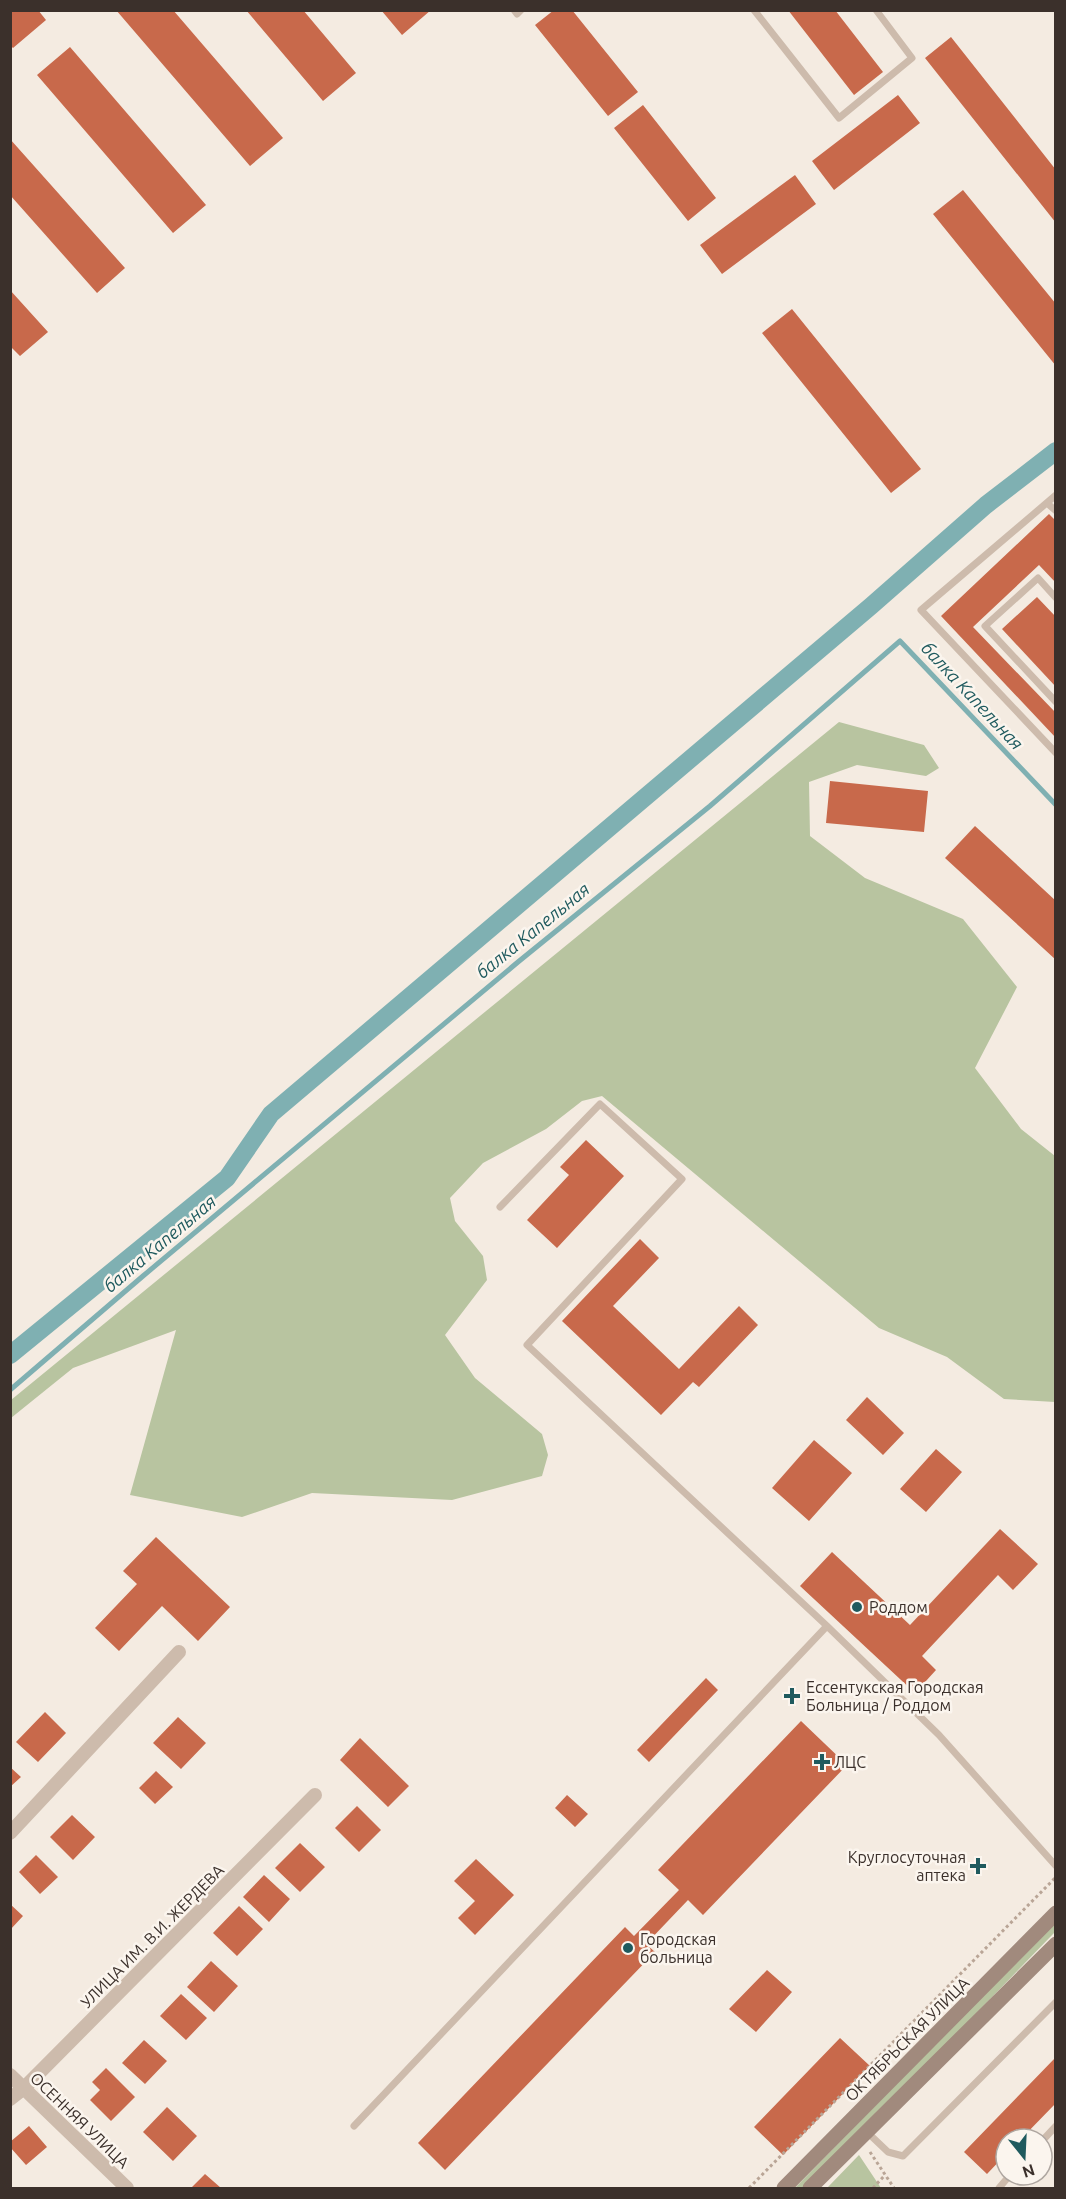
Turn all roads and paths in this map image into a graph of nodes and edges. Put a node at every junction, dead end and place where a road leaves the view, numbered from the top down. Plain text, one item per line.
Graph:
1 (514, 10) edge
2 (521, 10) edge
3 (754, 10) edge
4 (876, 10) edge
5 (1056, 495) edge
6 (1047, 503) junction
7 (1056, 511) edge
8 (1056, 598) edge
9 (1056, 702) edge
10 (1056, 753) edge
11 (501, 1207) dead end
12 (827, 1626) junction
13 (180, 1652) dead end
14 (315, 1795) dead end
15 (10, 1833) edge
16 (1056, 1866) edge
17 (1056, 1877) edge
18 (1056, 1913) edge
19 (1056, 1944) edge
20 (1056, 2002) edge
21 (10, 2074) edge
22 (24, 2088) junction
23 (10, 2099) edge
24 (354, 2126) dead end
25 (867, 2132) junction
26 (849, 2148) junction
27 (885, 2175) junction
28 (127, 2188) edge
29 (749, 2188) edge
30 (784, 2188) edge
31 (810, 2188) edge
32 (873, 2188) edge
33 (894, 2188) edge

1 - 2 lane
3 - 4 lane
5 - 6 lane
6 - 7 lane
6 - 10 lane
8 - 9 lane
11 - 12 lane
12 - 16 lane
12 - 24 lane
13 - 15 street
14 - 22 street, УЛИЦА ИМ. В.И. ЖЕРДЕВА
17 - 29 path
18 - 30 main road, ОКТЯБРЬСКАЯ УЛИЦА
19 - 25 main road
20 - 25 lane
21 - 22 street, ОСЕННЯЯ УЛИЦА
22 - 23 street, УЛИЦА ИМ. В.И. ЖЕРДЕВА
22 - 28 street, ОСЕННЯЯ УЛИЦА
25 - 26 main road
26 - 27 path
26 - 31 main road
27 - 32 path
27 - 33 path

